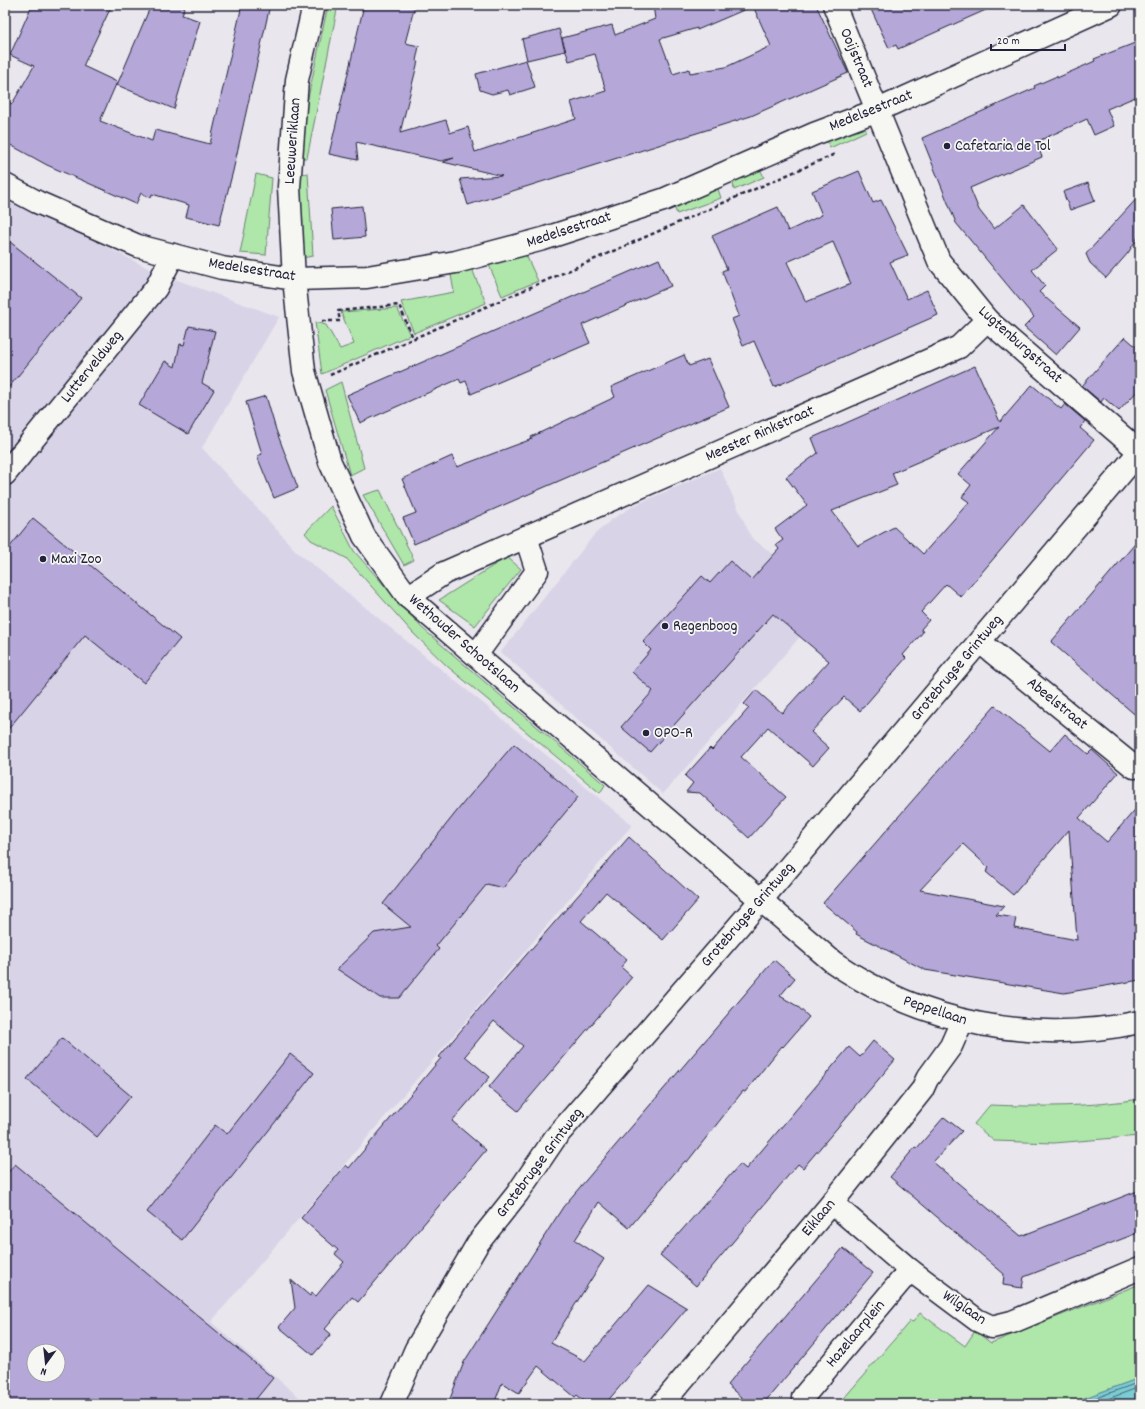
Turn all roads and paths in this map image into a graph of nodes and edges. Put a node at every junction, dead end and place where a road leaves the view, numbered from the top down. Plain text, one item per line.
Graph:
1 (314, 5) edge
2 (834, 5) edge
3 (1111, 5) edge
4 (878, 110) junction
5 (837, 153) dead end
6 (5, 185) edge
7 (172, 255) junction
8 (294, 279) junction
9 (298, 317) junction
10 (987, 320) junction
11 (413, 338) junction
12 (308, 385) junction
13 (1140, 452) edge
14 (5, 474) edge
15 (526, 537) junction
16 (408, 597) junction
17 (980, 642) junction
18 (476, 655) junction
19 (1134, 767) dead end
20 (762, 899) junction
21 (962, 1021) junction
22 (1140, 1022) edge
23 (832, 1203) junction
24 (1140, 1268) edge
25 (910, 1270) junction
26 (803, 1397) dead end
27 (392, 1404) edge
28 (662, 1404) edge

1 - 8 street, Leeuweriklaan
2 - 4 street, Ooijstraat
3 - 4 street, Medelsestraat
4 - 8 street, Medelsestraat
4 - 10 street, Lugtenburgstraat
5 - 11 path
6 - 7 street, Medelsestraat
7 - 8 street, Medelsestraat
7 - 14 street, Lutterveldweg
8 - 9 street, Wethouder Schootslaan
9 - 11 path
9 - 12 street, Wethouder Schootslaan
10 - 13 street, Lugtenburgstraat
10 - 15 street, Meester Rinkstraat
11 - 12 path
12 - 16 street, Wethouder Schootslaan
13 - 17 street, Grotebrugse Grintweg
15 - 16 street, Meester Rinkstraat
15 - 18 street
16 - 18 street, Wethouder Schootslaan
17 - 19 street, Abeelstraat
17 - 20 street, Grotebrugse Grintweg
18 - 20 street, Wethouder Schootslaan
20 - 21 street, Peppellaan
20 - 27 street, Grotebrugse Grintweg
21 - 22 street, Peppellaan
21 - 23 street, Eiklaan
23 - 25 street, Wilglaan
23 - 28 street, Eiklaan
24 - 25 street, Wilglaan
25 - 26 street, Hazelaarplein

